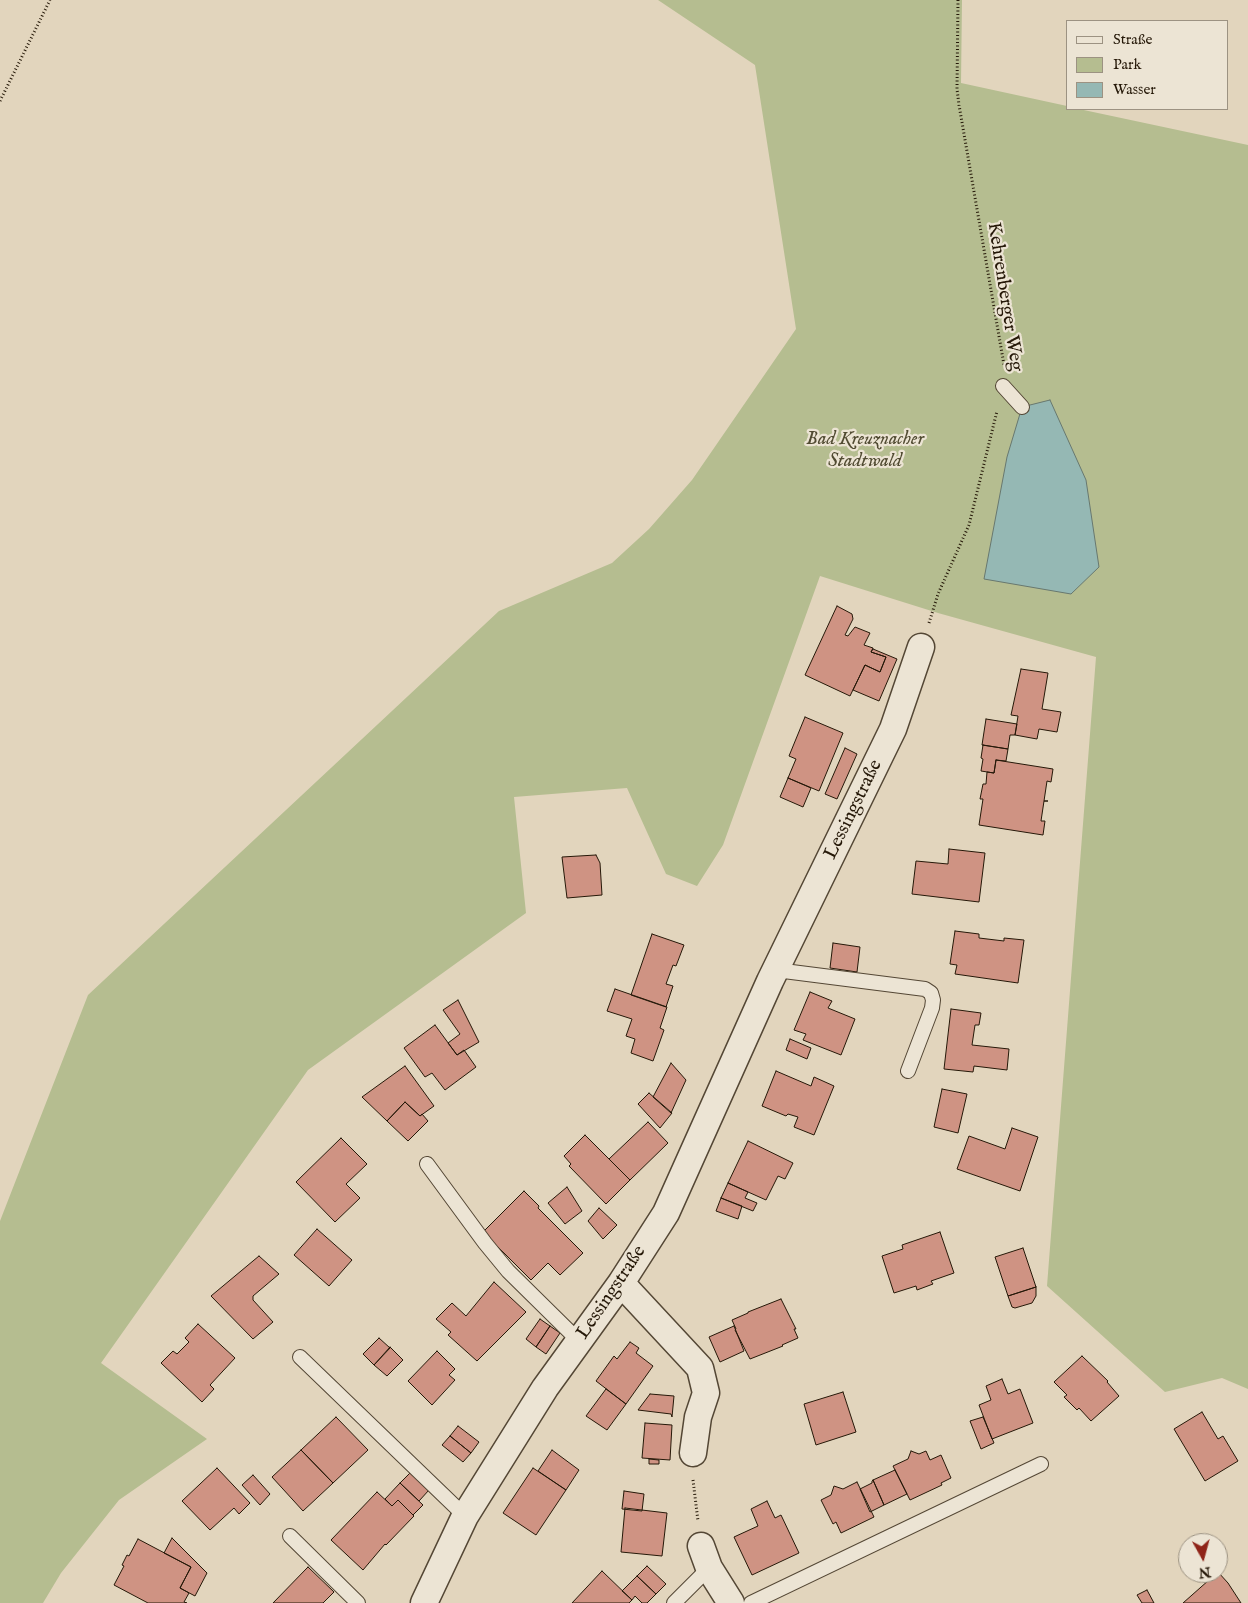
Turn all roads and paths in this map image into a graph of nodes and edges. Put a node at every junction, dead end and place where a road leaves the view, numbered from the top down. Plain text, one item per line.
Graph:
1 (50, 0) edge
2 (958, 0) edge
3 (0, 102) edge
4 (1003, 386) junction
5 (1022, 407) dead end
6 (921, 647) joint
7 (776, 970) junction
8 (908, 1071) dead end
9 (427, 1164) dead end
10 (621, 1283) junction
11 (579, 1341) junction
12 (300, 1357) dead end
13 (692, 1453) joint
14 (1041, 1464) dead end
15 (465, 1516) junction
16 (290, 1536) dead end
17 (705, 1557) junction
18 (358, 1603) edge
19 (424, 1603) edge
20 (674, 1603) edge
21 (731, 1603) edge
22 (752, 1603) edge

1 - 3 path
2 - 4 path, Kehrenberger Weg
4 - 5 lane
4 - 6 path, Kehrenberger Weg
6 - 7 street, Lessingstraße
7 - 8 lane
7 - 10 street, Lessingstraße
9 - 11 lane
10 - 11 street, Lessingstraße
10 - 13 street
11 - 15 street, Lessingstraße
12 - 15 lane
13 - 17 path
14 - 22 lane
15 - 19 street, Lessingstraße
16 - 18 lane
17 - 20 lane
17 - 21 street

